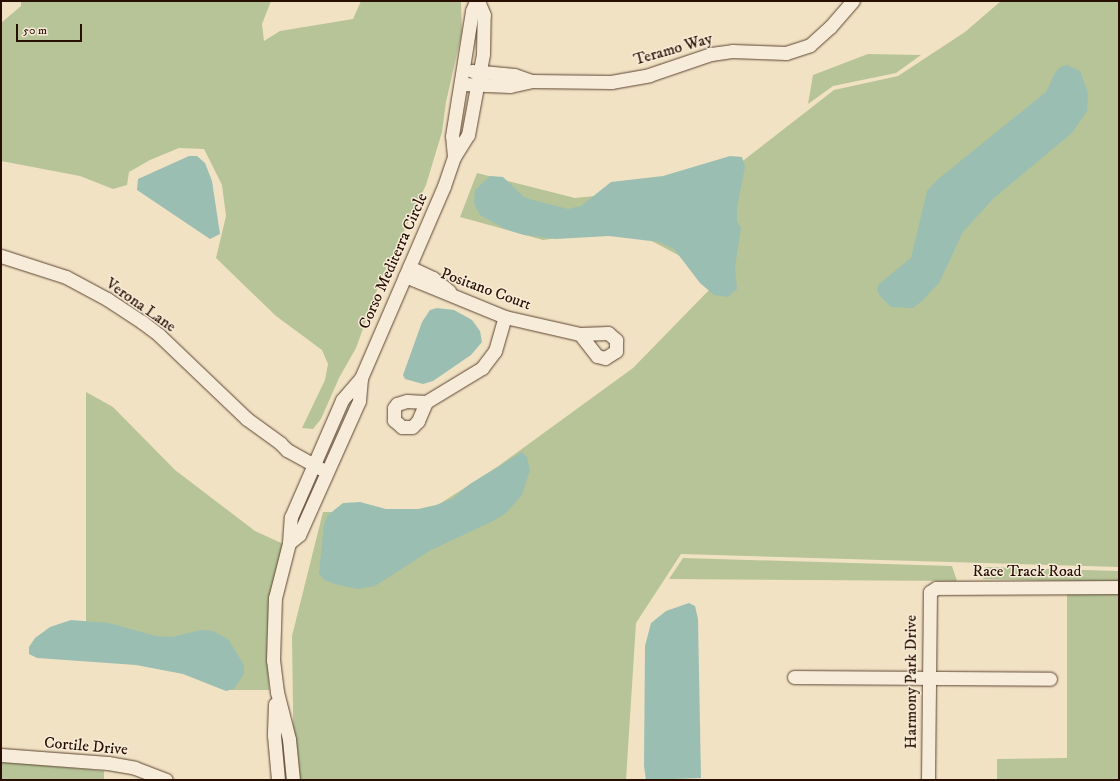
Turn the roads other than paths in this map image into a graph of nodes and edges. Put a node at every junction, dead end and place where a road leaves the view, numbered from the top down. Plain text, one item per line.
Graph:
1 (477, 1) edge
2 (853, 1) edge
3 (464, 70) junction
4 (479, 78) junction
5 (463, 84) junction
6 (454, 156) junction
7 (1, 256) edge
8 (407, 272) junction
9 (506, 317) junction
10 (580, 334) dead end
11 (361, 378) junction
12 (426, 402) dead end
13 (316, 461) junction
14 (330, 468) junction
15 (289, 543) junction
16 (1119, 587) edge
17 (936, 588) joint
18 (794, 678) dead end
19 (928, 678) junction
20 (1050, 679) dead end
21 (277, 692) junction
22 (1, 755) edge
23 (166, 780) edge
24 (278, 780) edge
25 (293, 780) edge
26 (928, 780) edge

1 - 3 street, Corso Mediterra Circle
1 - 4 street, Corso Mediterra Circle
2 - 4 street, Teramo Way
3 - 4 street, Teramo Way
3 - 5 street, Corso Mediterra Circle
4 - 5 street, Teramo Way
4 - 6 street, Corso Mediterra Circle
5 - 6 street, Corso Mediterra Circle
6 - 8 street, Corso Mediterra Circle
7 - 13 street, Verona Lane
8 - 9 street, Positano Court
8 - 11 street, Corso Mediterra Circle
9 - 10 street, Positano Court
9 - 12 street
11 - 13 street, Corso Mediterra Circle
11 - 14 street, Corso Mediterra Circle
13 - 14 street, Verona Lane
13 - 15 street, Corso Mediterra Circle
14 - 15 street, Corso Mediterra Circle
15 - 21 street, Corso Mediterra Circle
16 - 17 street, Race Track Road
17 - 19 street, Harmony Park Drive
18 - 19 street
19 - 20 street
19 - 26 street, Harmony Park Drive
21 - 24 street, Corso Mediterra Circle
21 - 25 street, Corso Mediterra Circle
22 - 23 street, Cortile Drive

